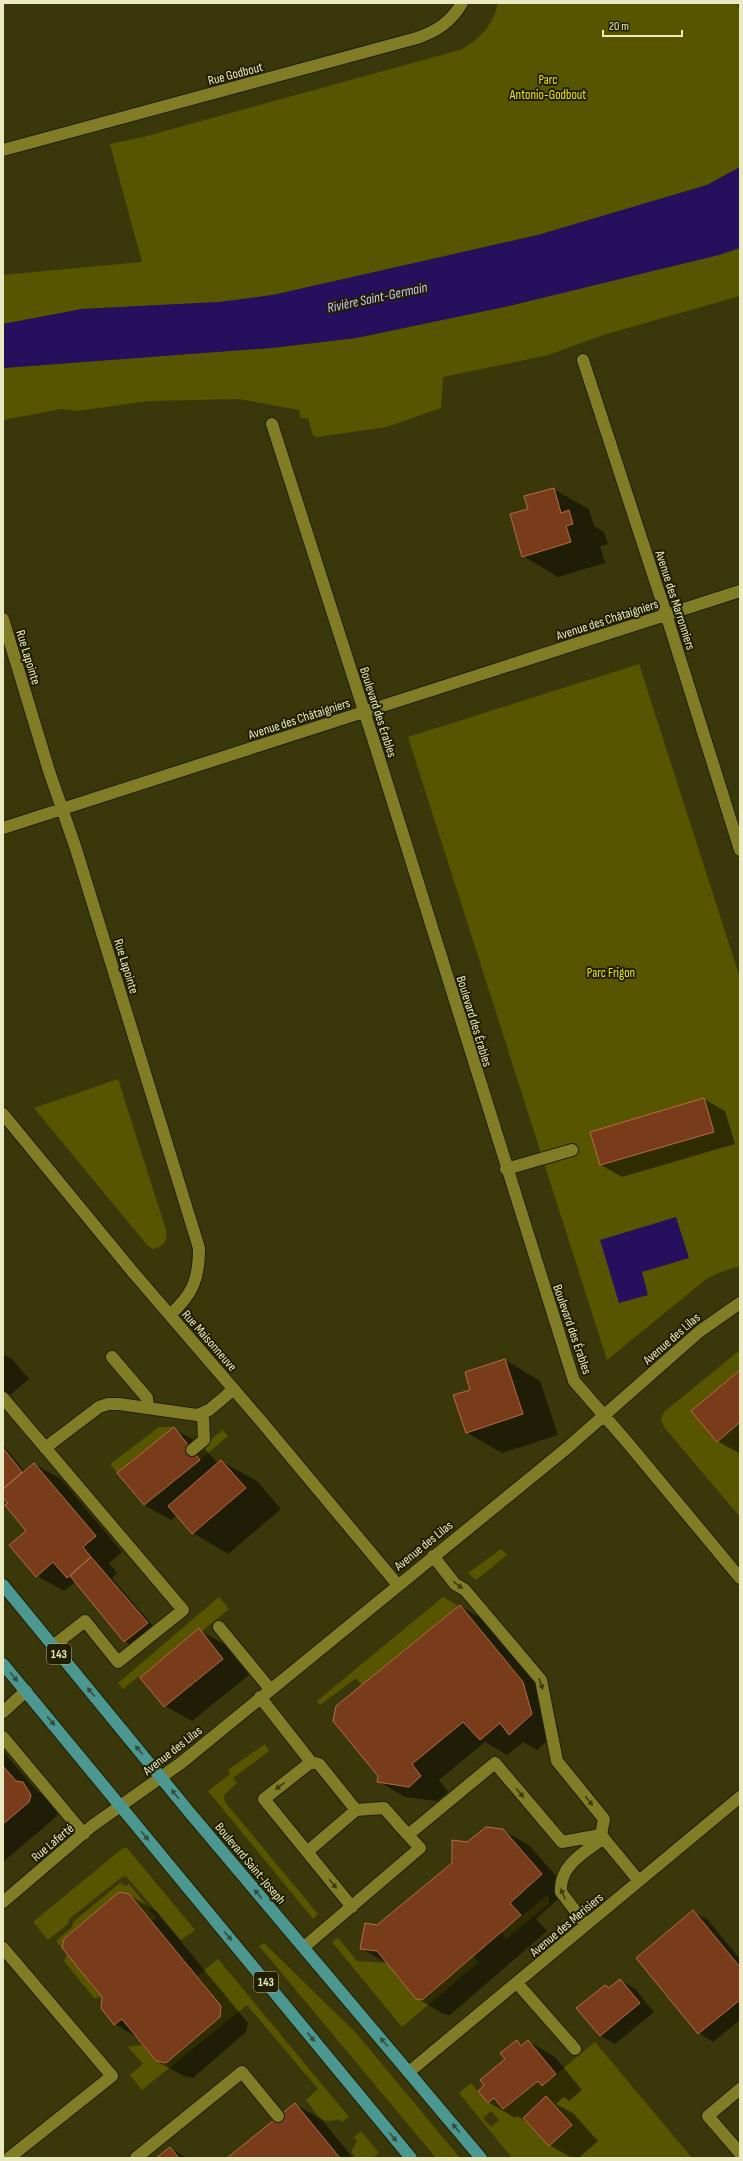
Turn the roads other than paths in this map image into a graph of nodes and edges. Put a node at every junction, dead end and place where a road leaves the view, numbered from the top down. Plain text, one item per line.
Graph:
1 (462, 3) edge
2 (3, 150) edge
3 (582, 360) dead end
4 (272, 424) dead end
5 (740, 591) edge
6 (666, 614) junction
7 (3, 619) edge
8 (364, 712) junction
9 (63, 810) junction
10 (3, 828) edge
11 (740, 850) edge
12 (3, 1114) edge
13 (572, 1150) dead end
14 (506, 1169) junction
15 (740, 1303) edge
16 (170, 1315) junction
17 (112, 1357) dead end
18 (234, 1389) junction
19 (3, 1398) edge
20 (148, 1408) junction
21 (203, 1414) junction
22 (604, 1416) junction
23 (45, 1448) junction
24 (192, 1450) dead end
25 (433, 1556) junction
26 (740, 1578) edge
27 (398, 1584) junction
28 (3, 1585) edge
29 (219, 1627) dead end
30 (53, 1646) junction
31 (3, 1664) edge
32 (270, 1689) junction
33 (26, 1691) junction
34 (260, 1697) junction
35 (3, 1712) edge
36 (4, 1740) edge
37 (311, 1762) junction
38 (162, 1777) junction
39 (740, 1797) edge
40 (120, 1806) junction
41 (356, 1810) junction
42 (84, 1834) junction
43 (408, 1835) junction
44 (602, 1836) junction
45 (307, 1852) junction
46 (639, 1881) junction
47 (3, 1902) edge
48 (352, 1907) junction
49 (586, 1925) junction
50 (304, 1947) junction
51 (3, 1948) edge
52 (517, 1983) junction
53 (575, 2050) dead end
54 (409, 2072) junction
55 (740, 2089) edge
56 (278, 2116) dead end
57 (740, 2153) edge
58 (9, 2158) edge
59 (136, 2158) edge
60 (411, 2158) edge
61 (481, 2158) edge

1 - 2 street, Rue Godbout
3 - 6 street, Avenue des Marronniers
4 - 8 street, Boulevard des Érables
5 - 6 street, Avenue des Châtaigniers
6 - 8 street, Avenue des Châtaigniers
6 - 11 street, Avenue des Marronniers
7 - 9 street, Rue Lapointe
8 - 9 street, Avenue des Châtaigniers
8 - 14 street, Boulevard des Érables
9 - 10 street, Avenue des Châtaigniers
9 - 16 street, Rue Lapointe
12 - 16 street, Rue Maisonneuve
13 - 14 street
14 - 22 street, Boulevard des Érables
15 - 22 street, Avenue des Lilas
16 - 18 street, Rue Maisonneuve
17 - 20 street
18 - 21 street
18 - 27 street, Rue Maisonneuve
19 - 23 street
20 - 21 street
20 - 23 street
21 - 24 street
22 - 25 street, Avenue des Lilas
22 - 26 street, Boulevard des Érables
23 - 30 street
25 - 27 street, Avenue des Lilas
25 -> 44 street
27 - 32 street, Avenue des Lilas
28 - 30 main road, Boulevard Saint-Joseph / 143
29 - 32 street
38 -> 30 main road, Boulevard Saint-Joseph / 143
31 -> 33 main road, 143
32 - 34 street, Avenue des Lilas
33 - 35 street
33 -> 40 main road, 143
34 - 37 street
34 - 38 street, Avenue des Lilas
36 - 42 street
37 - 41 street
37 -> 45 street
38 - 40 street, Avenue des Lilas
50 -> 38 main road, Boulevard Saint-Joseph / 143
39 - 46 street, Avenue des Merisiers
40 - 42 street, Rue Laferté
40 -> 60 main road, 143
41 - 43 street
41 - 45 street
42 - 47 street, Rue Laferté
43 -> 44 street
43 - 48 street
44 - 46 street
49 -> 44 street
45 -> 48 street
46 - 49 street, Avenue des Merisiers
48 - 50 street
49 - 52 street, Avenue des Merisiers
54 -> 50 main road, Boulevard Saint-Joseph / 143
51 - 58 street
52 - 53 street
52 - 54 street, Avenue des Merisiers
61 -> 54 main road, Boulevard Saint-Joseph / 143
55 - 57 street
56 - 59 street

